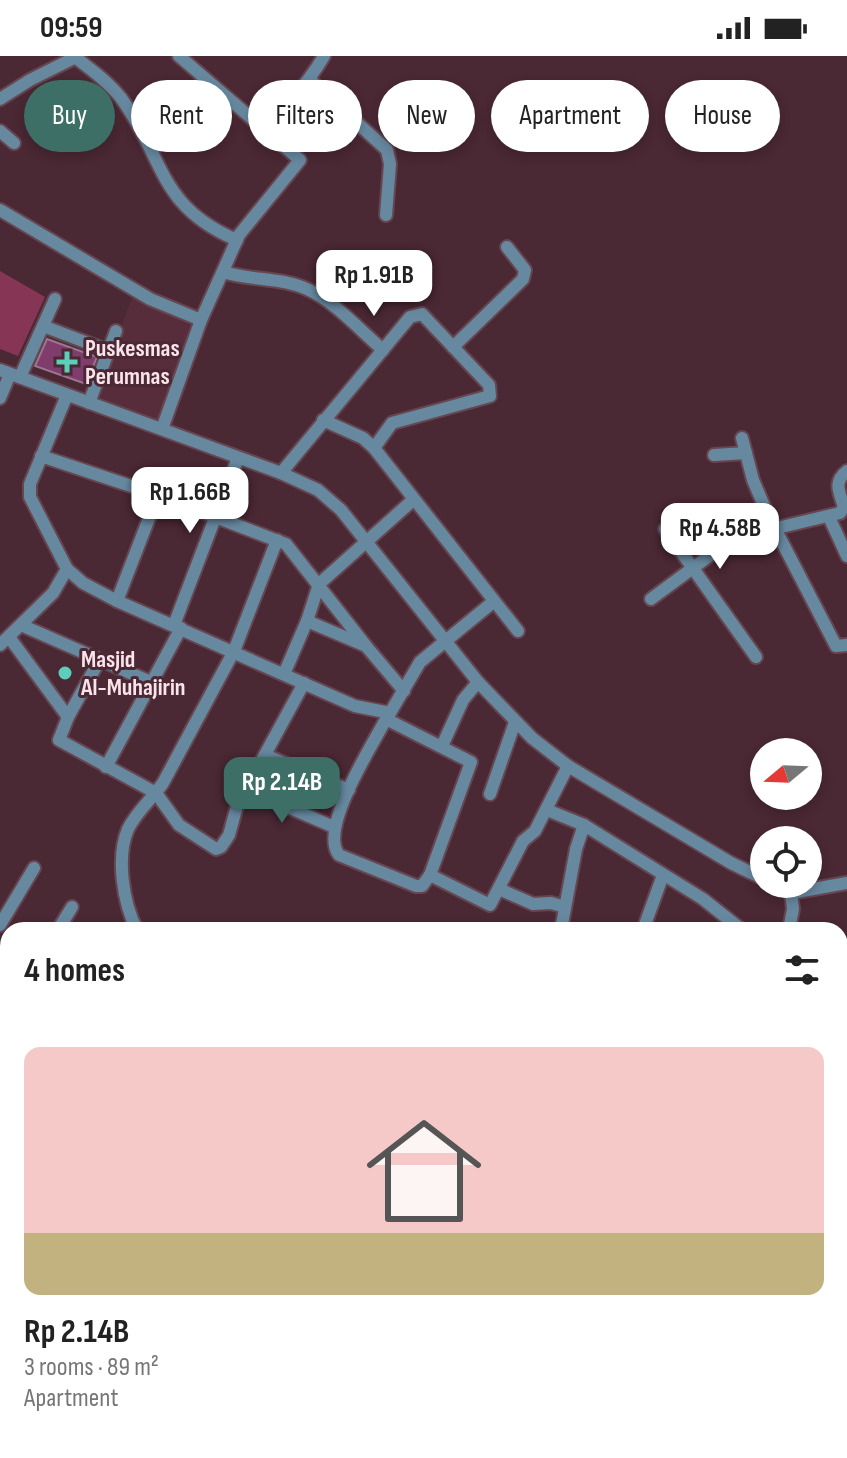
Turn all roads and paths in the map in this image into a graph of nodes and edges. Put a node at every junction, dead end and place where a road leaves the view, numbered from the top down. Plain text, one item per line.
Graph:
1 (76, 56) edge
2 (179, 56) edge
3 (324, 56) edge
4 (310, 80) edge
5 (3, 92) edge
6 (248, 118) edge
7 (362, 129) edge
8 (0, 131) edge
9 (14, 143) dead end
10 (290, 152) edge
11 (0, 210) edge
12 (386, 215) dead end
13 (237, 240) junction
14 (507, 247) dead end
15 (223, 272) junction
16 (55, 299) dead end
17 (201, 320) junction
18 (43, 326) junction
19 (116, 331) dead end
20 (453, 347) junction
21 (383, 350) junction
22 (109, 351) junction
23 (10, 374) edge
24 (67, 395) junction
25 (0, 398) edge
26 (89, 403) junction
27 (323, 420) junction
28 (162, 429) junction
29 (742, 438) dead end
30 (374, 448) junction
31 (746, 453) junction
32 (714, 455) dead end
33 (41, 456) junction
34 (238, 458) junction
35 (847, 471) edge
36 (281, 473) junction
37 (158, 495) junction
38 (413, 500) junction
39 (767, 513) junction
40 (216, 517) junction
41 (829, 517) junction
42 (777, 528) junction
43 (665, 529) dead end
44 (277, 540) junction
45 (366, 542) junction
46 (847, 556) edge
47 (695, 567) junction
48 (67, 569) junction
49 (319, 584) junction
50 (651, 599) dead end
51 (117, 601) junction
52 (493, 602) junction
53 (307, 621) junction
54 (21, 625) junction
55 (177, 626) junction
56 (518, 631) dead end
57 (4, 641) edge
58 (444, 641) junction
59 (847, 645) edge
60 (366, 646) junction
61 (234, 651) junction
62 (756, 657) dead end
63 (99, 661) junction
64 (284, 674) junction
65 (478, 682) junction
66 (153, 683) junction
67 (304, 683) junction
68 (404, 691) junction
69 (388, 716) junction
70 (68, 717) junction
71 (515, 722) junction
72 (442, 746) junction
73 (265, 755) junction
74 (568, 766) junction
75 (106, 767) junction
76 (246, 789) junction
77 (349, 790) junction
78 (156, 793) junction
79 (490, 794) dead end
80 (547, 810) junction
81 (584, 825) junction
82 (334, 827) junction
83 (34, 868) dead end
84 (750, 872) edge
85 (430, 875) junction
86 (663, 875) junction
87 (847, 883) edge
88 (822, 887) edge
89 (499, 889) junction
90 (792, 898) edge
91 (72, 907) dead end
92 (565, 907) junction
93 (2, 922) edge
94 (63, 922) edge
95 (134, 922) edge
96 (562, 922) edge
97 (646, 922) edge
98 (732, 922) edge
99 (791, 922) edge

1 - 5 street
1 - 13 street
2 - 6 street
3 - 4 street
7 - 12 street
8 - 9 street
10 - 13 street
11 - 17 street
13 - 15 street
14 - 20 street
15 - 17 street
15 - 21 street
16 - 18 street
17 - 28 street
18 - 22 street
18 - 23 street
19 - 22 street
20 - 21 street
20 - 30 street
21 - 27 street
22 - 26 street
23 - 24 street
23 - 25 street
24 - 26 street
24 - 33 street
26 - 28 street
27 - 30 street
27 - 36 street
28 - 34 street
29 - 31 street
30 - 38 street
31 - 32 street
31 - 39 street
33 - 37 street
33 - 48 street
34 - 36 street
34 - 40 street
35 - 41 street
36 - 45 street
37 - 40 street
37 - 51 street
38 - 45 street
38 - 52 street
39 - 42 street
39 - 47 street
40 - 44 street
40 - 55 street
41 - 42 street
41 - 46 street
42 - 59 street
43 - 47 street
44 - 49 street
44 - 61 street
45 - 49 street
45 - 58 street
47 - 50 street
47 - 62 street
48 - 51 street
48 - 54 street
49 - 53 street
49 - 60 street
51 - 55 street
52 - 56 street
52 - 58 street
53 - 60 street
53 - 64 street
54 - 57 street
54 - 63 street
55 - 61 street
55 - 66 street
57 - 70 street
58 - 65 street
58 - 68 street
60 - 68 street
61 - 64 street
61 - 78 street
63 - 66 street
63 - 70 street
64 - 67 street
65 - 71 street
65 - 72 street
66 - 75 street
67 - 69 street
67 - 73 street
68 - 69 street
69 - 72 street
69 - 77 street
70 - 75 street
71 - 74 street
71 - 79 street
72 - 85 street
73 - 76 street
73 - 77 street
74 - 80 street
74 - 84 street
75 - 78 street
76 - 78 street
76 - 82 street
77 - 82 street
78 - 95 street
80 - 81 street
80 - 89 street
81 - 86 street
81 - 92 street
82 - 85 street
83 - 93 street
85 - 89 street
86 - 97 street
86 - 98 street
87 - 88 street
89 - 92 street
90 - 99 street
91 - 94 street
92 - 96 street

